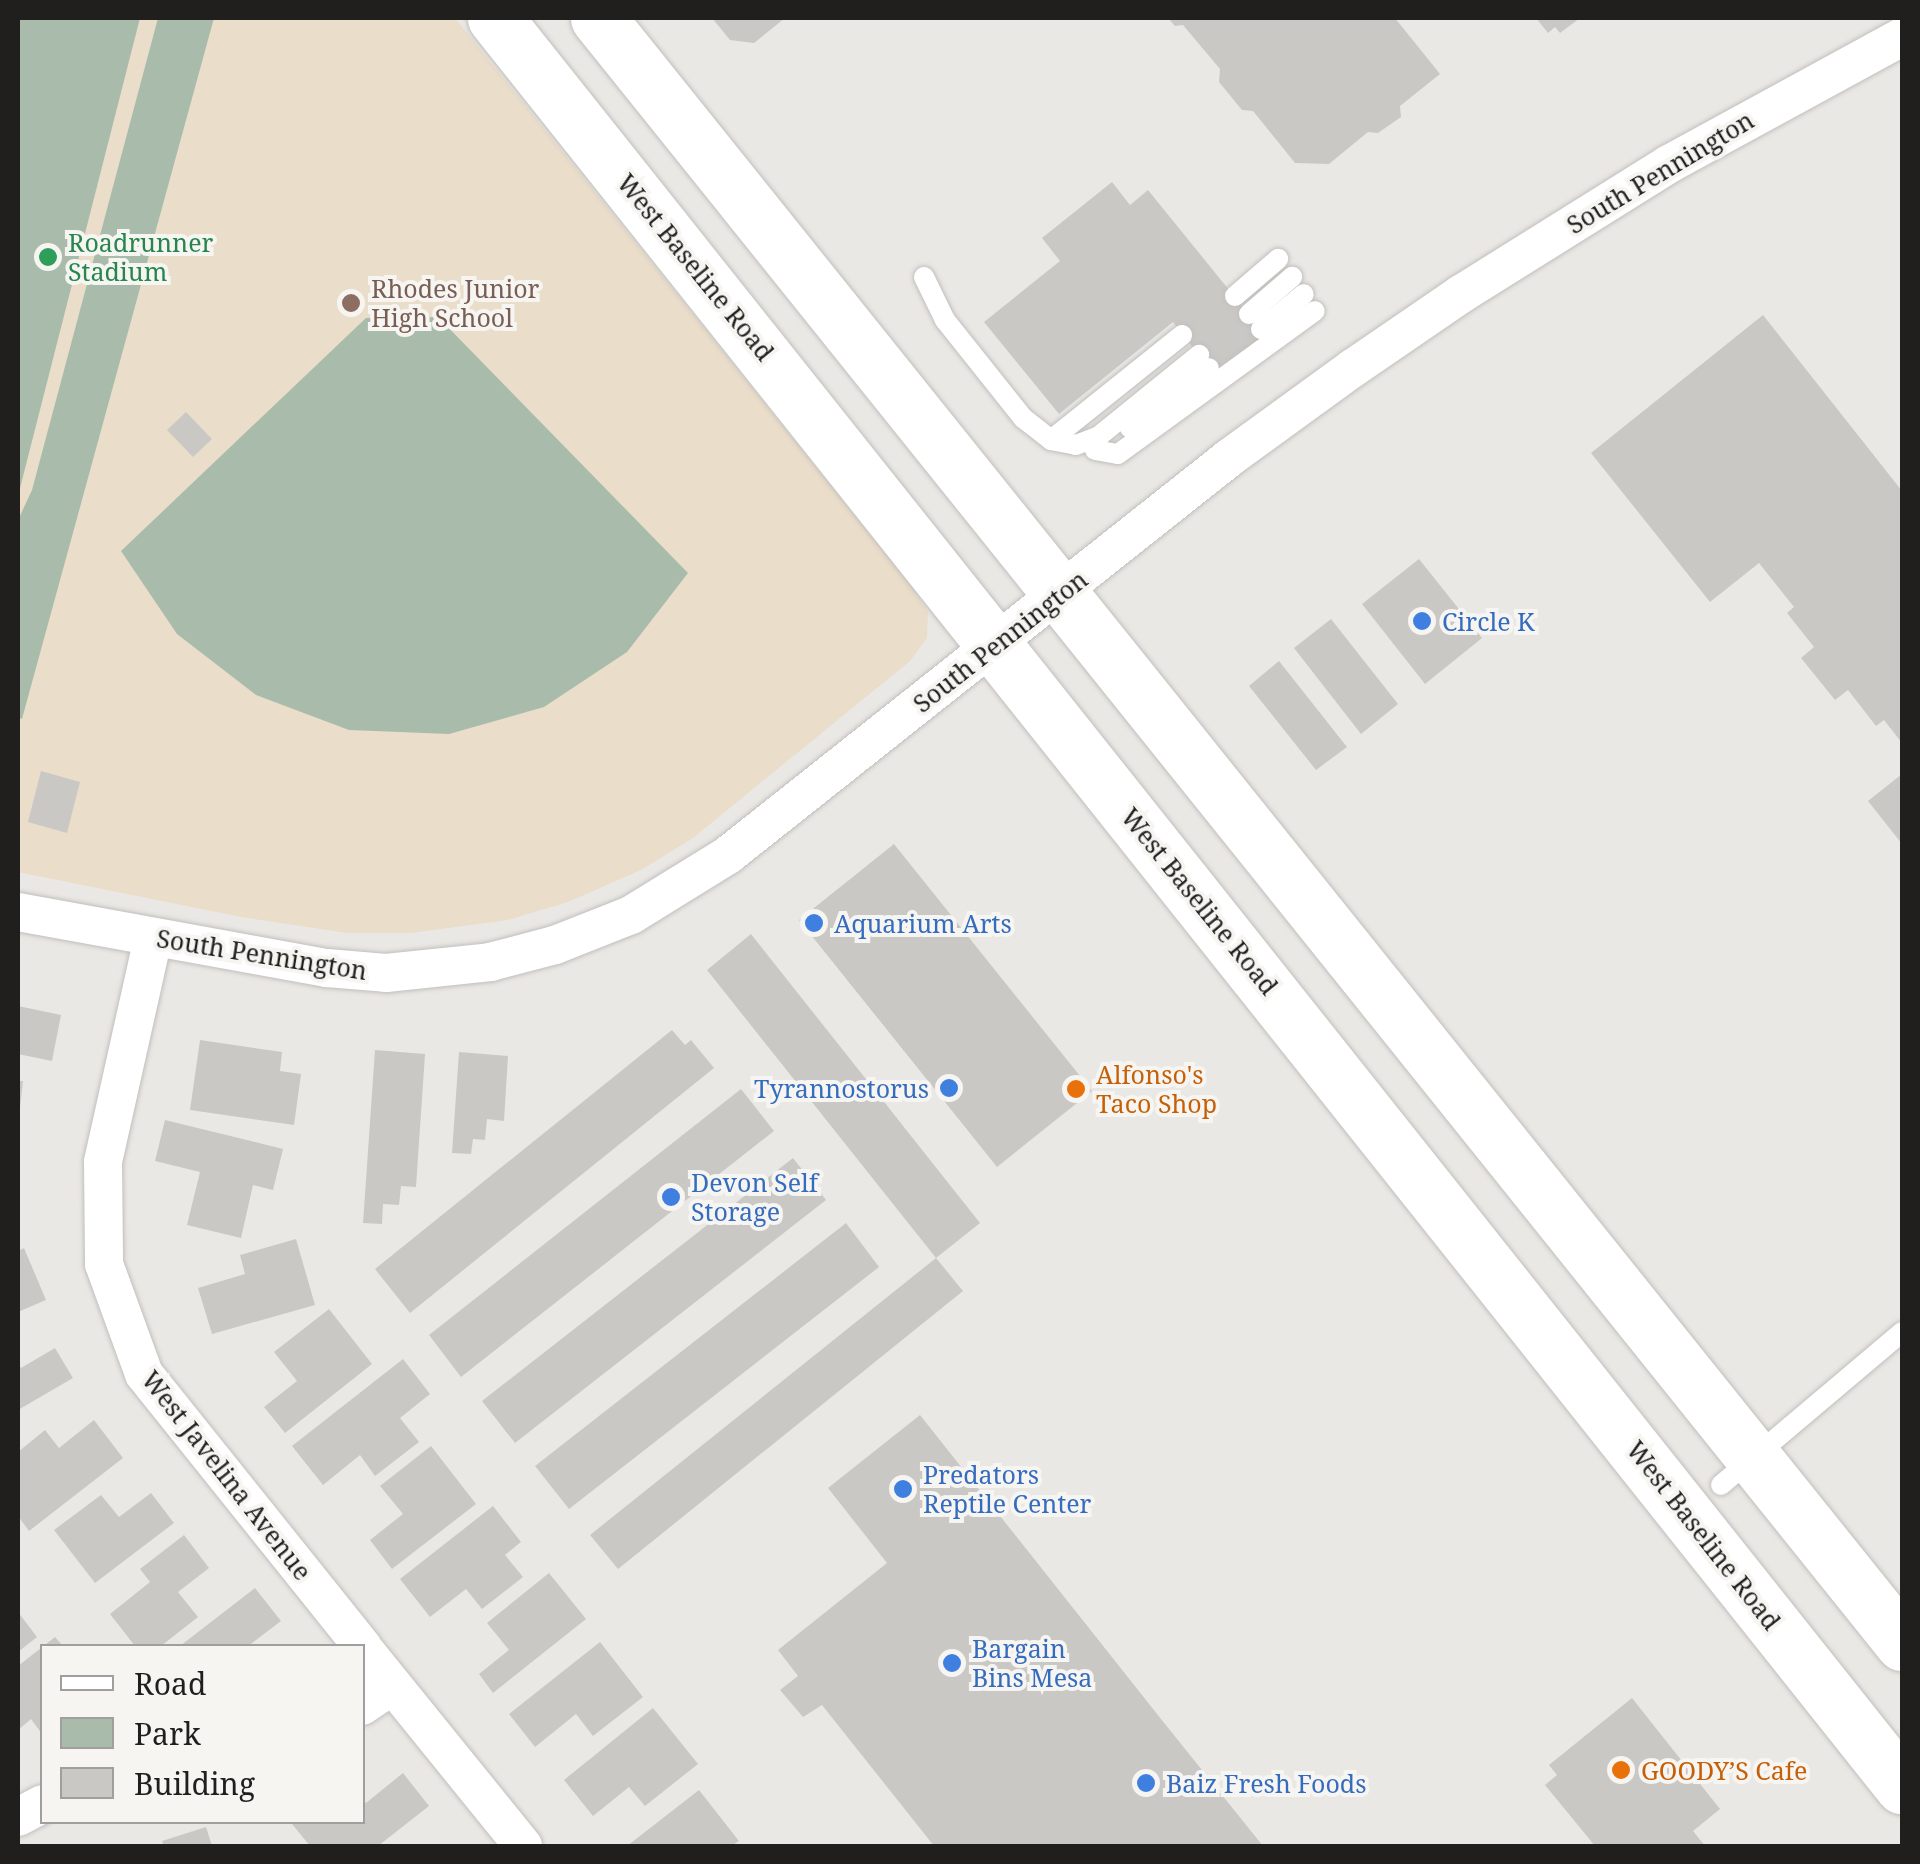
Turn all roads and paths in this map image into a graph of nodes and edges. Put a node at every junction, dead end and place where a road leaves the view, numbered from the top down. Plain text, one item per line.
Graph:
1 (495, 18) edge
2 (598, 18) edge
3 (1902, 37) edge
4 (1278, 260) dead end
5 (924, 277) dead end
6 (1234, 296) dead end
7 (1255, 321) dead end
8 (1182, 335) dead end
9 (1204, 362) dead end
10 (1051, 440) junction
11 (1085, 448) junction
12 (1061, 593) junction
13 (997, 644) junction
14 (18, 912) edge
15 (152, 938) junction
16 (1902, 1332) edge
17 (1737, 1472) junction
18 (1902, 1643) edge
19 (360, 1644) edge
20 (365, 1656) edge
21 (378, 1696) edge
22 (1902, 1786) edge
23 (523, 1846) edge

1 - 13 main road, West Baseline Road
2 - 12 main road
3 - 12 street, South Pennington
4 - 6 lane
5 - 10 lane
7 - 11 lane
8 - 10 lane
9 - 11 lane
10 - 11 lane
12 - 13 street, South Pennington
12 - 17 main road
13 - 15 street, South Pennington
13 - 22 main road, West Baseline Road
14 - 15 street, South Pennington
15 - 19 street, West Javelina Avenue
16 - 17 lane
17 - 18 main road
20 - 21 street, West Javelina Avenue
21 - 23 street, West Javelina Avenue

